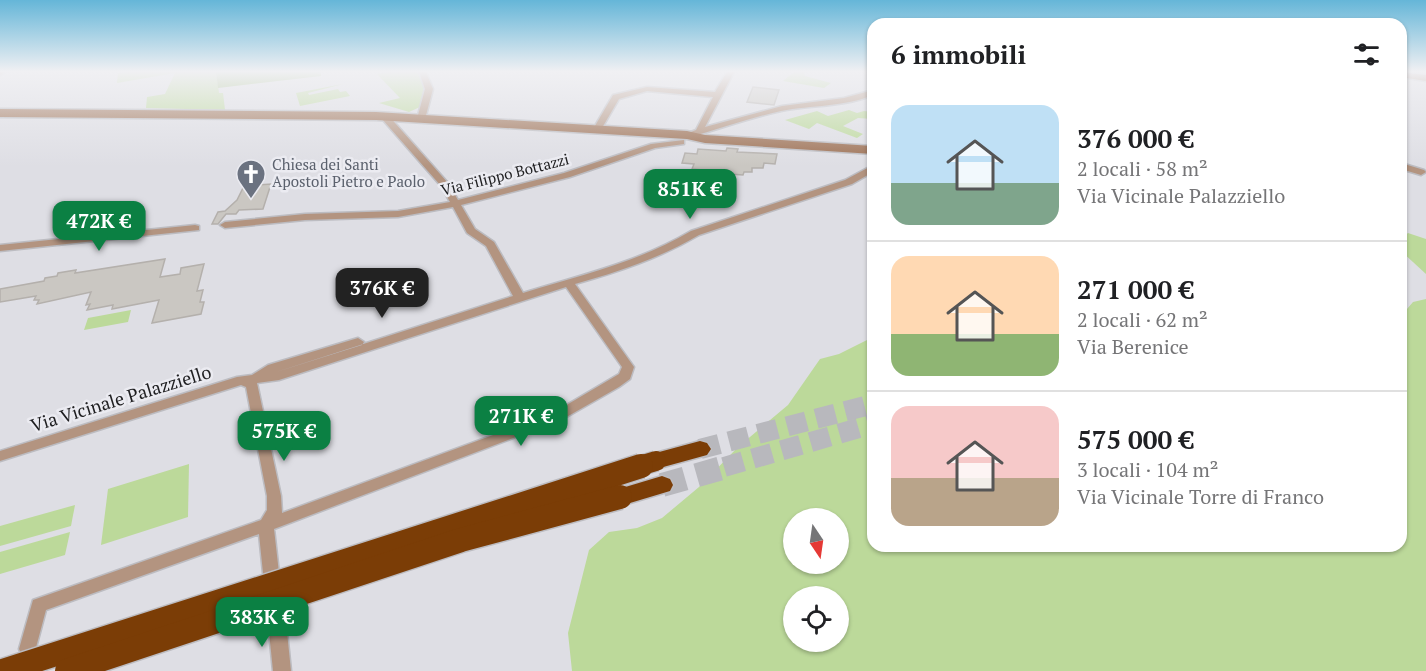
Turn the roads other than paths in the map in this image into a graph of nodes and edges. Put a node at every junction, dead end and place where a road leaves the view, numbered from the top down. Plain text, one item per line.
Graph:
1 (425, 103) edge
2 (613, 103) edge
3 (712, 103) edge
4 (819, 103) edge
5 (0, 113) edge
6 (385, 117) junction
7 (421, 119) junction
8 (596, 130) junction
9 (689, 137) junction
10 (867, 150) edge
11 (867, 153) edge
12 (867, 172) edge
13 (455, 204) junction
14 (225, 225) dead end
15 (195, 228) dead end
16 (0, 248) edge
17 (569, 284) junction
18 (520, 297) junction
19 (248, 379) junction
20 (700, 449) tunnel mouth
21 (0, 456) edge
22 (659, 473) junction
23 (267, 525) junction
24 (271, 573) dead end
25 (278, 622) dead end
26 (28, 649) dead end
27 (3, 671) edge
28 (67, 671) edge
29 (282, 671) edge

1 - 7 street
2 - 8 street
3 - 9 street
4 - 9 street, Via Filippo Bottazzi
5 - 6 street
6 - 7 street
6 - 13 street
7 - 8 street
8 - 9 street
9 - 10 street
9 - 11 street
9 - 13 street, Via Filippo Bottazzi
12 - 17 street, Via Vicinale Palazziello
13 - 14 street, Via Filippo Bottazzi
13 - 18 street
15 - 16 street
17 - 18 street, Via Vicinale Palazziello
17 - 23 street
18 - 19 street, Via Vicinale Palazziello
19 - 21 street, Via Vicinale Palazziello
19 - 23 street
20 - 22 highway
22 - 27 highway, bridge
22 - 28 highway, bridge
23 - 24 street
23 - 26 street
25 - 29 street

